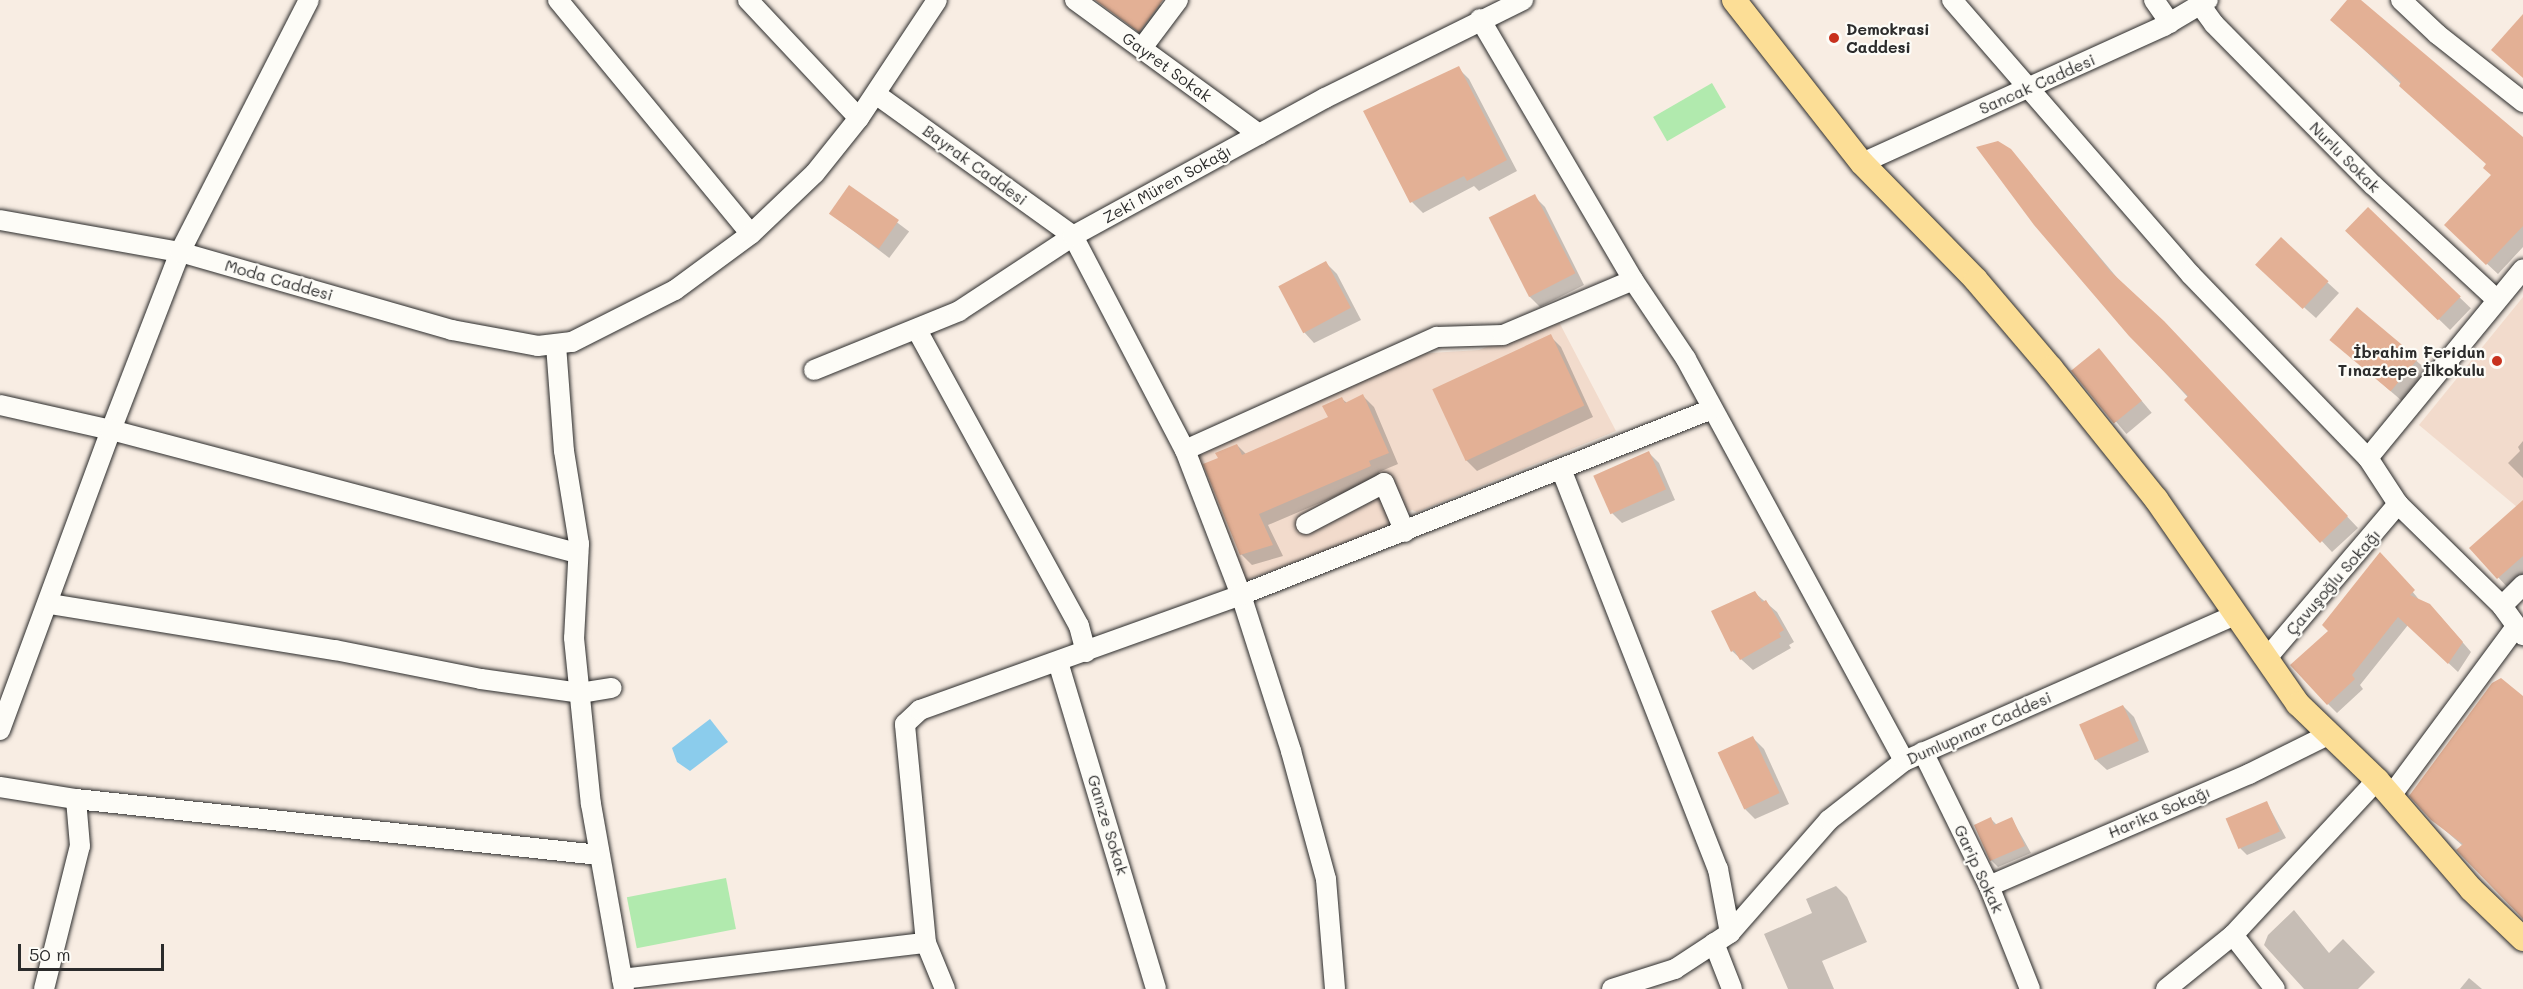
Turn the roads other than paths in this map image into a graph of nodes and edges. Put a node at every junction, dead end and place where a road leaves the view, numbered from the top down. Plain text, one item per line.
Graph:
1 (309, 0) edge
2 (558, 0) edge
3 (748, 0) edge
4 (937, 0) edge
5 (1075, 0) edge
6 (1178, 0) edge
7 (1523, 0) edge
8 (1734, 0) edge
9 (1952, 0) edge
10 (2154, 0) edge
11 (2401, 0) edge
12 (2205, 3) edge
13 (1480, 19) junction
14 (2170, 23) junction
15 (1142, 48) junction
16 (2029, 88) junction
17 (877, 95) junction
18 (2523, 102) edge
19 (859, 118) junction
20 (1259, 134) junction
21 (1862, 163) junction
22 (0, 220) edge
23 (751, 234) junction
24 (1073, 236) junction
25 (180, 252) junction
26 (2523, 269) edge
27 (1634, 280) junction
28 (2497, 300) junction
29 (917, 330) junction
30 (556, 345) junction
31 (814, 370) dead end
32 (0, 405) edge
33 (1712, 410) junction
34 (111, 430) junction
35 (1185, 450) junction
36 (2368, 458) junction
37 (1561, 470) junction
38 (2398, 504) junction
39 (1306, 524) dead end
40 (1405, 532) junction
41 (578, 554) junction
42 (2523, 585) edge
43 (1240, 595) junction
44 (50, 604) junction
45 (2502, 606) junction
46 (2235, 615) junction
47 (2519, 632) edge
48 (1086, 652) junction
49 (2266, 658) junction
50 (1058, 662) junction
51 (612, 688) dead end
52 (580, 693) junction
53 (0, 730) edge
54 (2328, 735) junction
55 (1923, 752) junction
56 (1904, 760) junction
57 (0, 787) edge
58 (2384, 788) junction
59 (76, 799) junction
60 (599, 855) junction
61 (1989, 886) junction
62 (2233, 935) junction
63 (1722, 938) junction
64 (2523, 939) edge
65 (926, 943) junction
66 (623, 984) edge
67 (44, 989) edge
68 (945, 989) edge
69 (1156, 989) edge
70 (1335, 989) edge
71 (1612, 989) edge
72 (1732, 989) edge
73 (2030, 989) edge
74 (2166, 989) edge
75 (2275, 989) edge

1 - 25 street
2 - 23 street
3 - 19 street
4 - 17 street
5 - 15 street, Gayret Sokak
6 - 15 street
7 - 13 street, Zeki Müren Sokağı
8 - 21 main road
9 - 16 street
10 - 14 street
11 - 18 street
12 - 14 street, Sancak Caddesi
12 - 28 street, Nurlu Sokak
13 - 20 street, Zeki Müren Sokağı
13 - 27 street
14 - 16 street, Sancak Caddesi
15 - 20 street, Gayret Sokak
16 - 21 street, Sancak Caddesi
16 - 36 street
17 - 19 street
17 - 24 street, Bayrak Caddesi
19 - 23 street
20 - 24 street, Zeki Müren Sokağı
21 - 46 main road
22 - 25 street, Moda Caddesi
23 - 30 street
24 - 29 street, Zeki Müren Sokağı
24 - 35 street
25 - 30 street, Moda Caddesi
25 - 34 street
26 - 28 street
27 - 33 street
27 - 35 street
28 - 36 street
29 - 31 street, Zeki Müren Sokağı
29 - 48 street
30 - 41 street
32 - 34 street
33 - 37 street
33 - 56 street
34 - 41 street
34 - 44 street
35 - 43 street
36 - 38 street
37 - 40 street
37 - 63 street
38 - 45 street
38 - 49 street, Çavuşoğlu Sokağı
39 - 40 street
40 - 43 street
41 - 52 street
42 - 45 street
43 - 48 street
43 - 70 street
44 - 52 street
44 - 53 street
45 - 47 street
46 - 49 main road
46 - 55 street, Dumlupınar Caddesi
47 - 58 street
48 - 50 street
49 - 54 main road
50 - 65 street
50 - 69 street, Gamze Sokak
51 - 52 street
52 - 60 street
54 - 58 main road
54 - 61 street, Harika Sokağı
55 - 56 street, Dumlupınar Caddesi
55 - 61 street, Garip Sokak
56 - 63 street, Dumlupınar Caddesi
57 - 59 street
58 - 62 street
58 - 64 main road
59 - 60 street
59 - 67 street
60 - 66 street
61 - 73 street, Garip Sokak
62 - 74 street
62 - 75 street
63 - 71 street, Dumlupınar Caddesi
63 - 72 street
65 - 66 street
65 - 68 street

